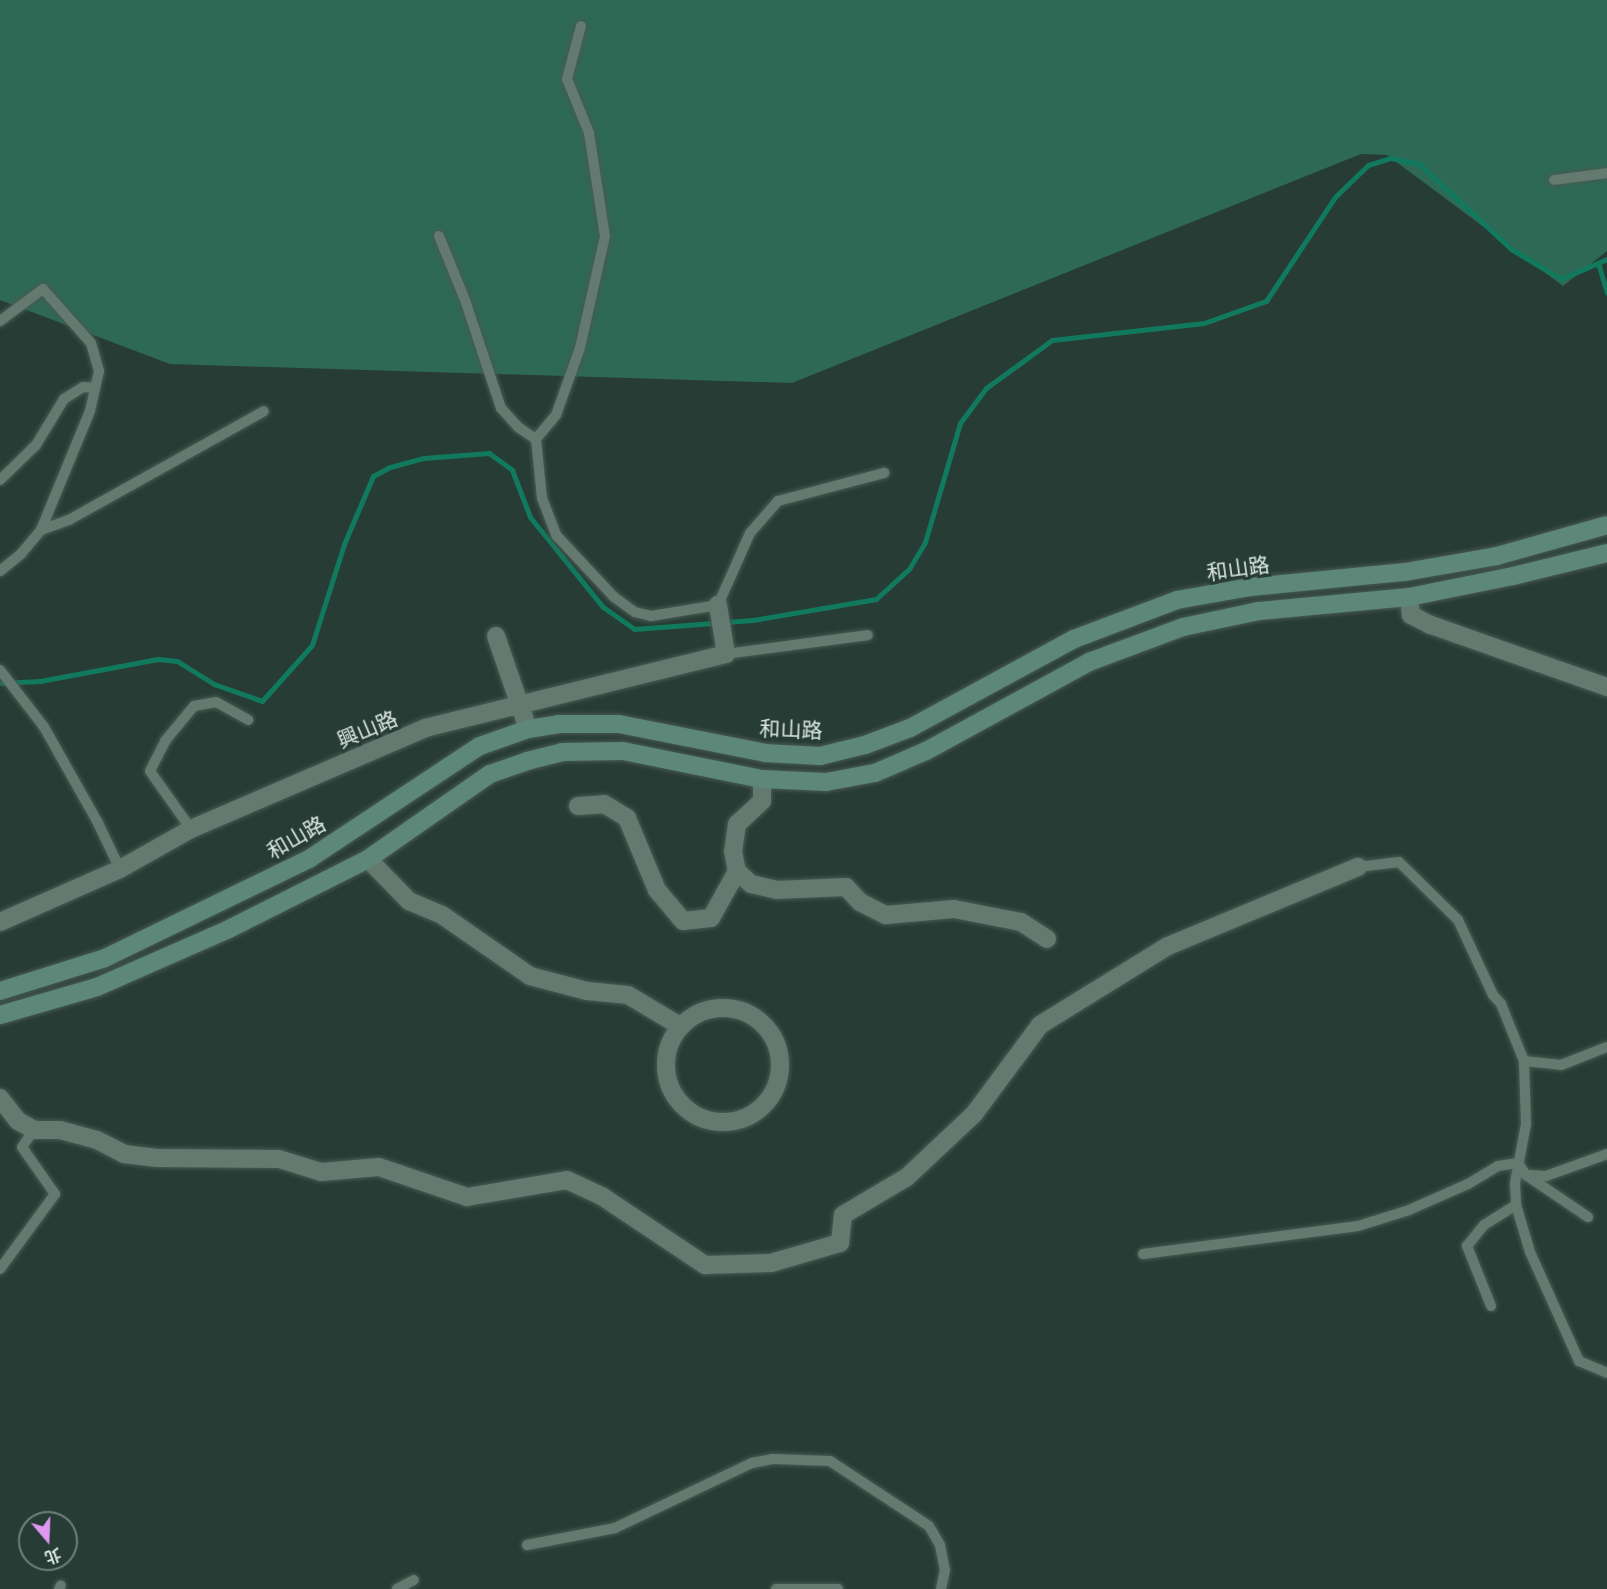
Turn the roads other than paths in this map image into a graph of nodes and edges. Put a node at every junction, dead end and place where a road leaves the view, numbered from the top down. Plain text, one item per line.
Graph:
1 (581, 26) dead end
2 (1607, 173) edge
3 (1554, 180) dead end
4 (439, 236) dead end
5 (0, 321) edge
6 (95, 388) junction
7 (264, 411) dead end
8 (536, 440) junction
9 (884, 473) dead end
10 (0, 480) edge
11 (1607, 525) edge
12 (41, 530) junction
13 (1607, 553) edge
14 (0, 571) edge
15 (1409, 597) junction
16 (718, 605) junction
17 (868, 634) dead end
18 (496, 636) dead end
19 (726, 654) junction
20 (0, 670) edge
21 (1607, 687) edge
22 (519, 705) junction
23 (248, 720) dead end
24 (528, 729) junction
25 (762, 779) junction
26 (578, 806) dead end
27 (190, 829) junction
28 (368, 858) junction
29 (1358, 867) joint
30 (120, 869) junction
31 (737, 871) junction
32 (0, 922) edge
33 (1047, 939) dead end
34 (0, 991) edge
35 (0, 1015) edge
36 (680, 1026) junction
37 (1607, 1047) edge
38 (1524, 1061) junction
39 (0, 1098) edge
40 (34, 1130) junction
41 (1607, 1154) edge
42 (1518, 1163) junction
43 (1526, 1175) junction
44 (1516, 1204) junction
45 (1588, 1217) dead end
46 (1143, 1254) dead end
47 (0, 1269) edge
48 (1491, 1306) dead end
49 (1607, 1373) edge
50 (528, 1545) dead end
51 (414, 1580) dead end
52 (397, 1589) edge
53 (776, 1589) edge
54 (838, 1589) edge
55 (941, 1589) edge

1 - 8 lane
2 - 3 lane
4 - 8 lane
5 - 6 lane
6 - 10 lane
6 - 12 lane
7 - 12 lane
8 - 16 lane
9 - 16 lane
11 - 24 main road, 和山路
12 - 14 lane
13 - 15 main road
15 - 21 street
15 - 25 main road
16 - 19 street
17 - 19 lane
18 - 22 street
19 - 22 street, 興山路
20 - 30 lane
22 - 24 street
22 - 27 street, 興山路
23 - 27 lane
24 - 34 main road, 和山路
25 - 28 main road
25 - 31 street
26 - 31 street
27 - 30 street, 興山路
28 - 35 main road
28 - 36 street
29 - 38 lane
29 - 40 street
30 - 32 street, 興山路
31 - 33 street
36 - 36 street
37 - 38 lane
38 - 42 lane
39 - 40 street
40 - 47 lane
41 - 43 lane
42 - 43 lane
42 - 44 lane
42 - 46 lane
43 - 45 lane
44 - 48 lane
44 - 49 lane
50 - 55 lane
51 - 52 lane
53 - 54 lane

